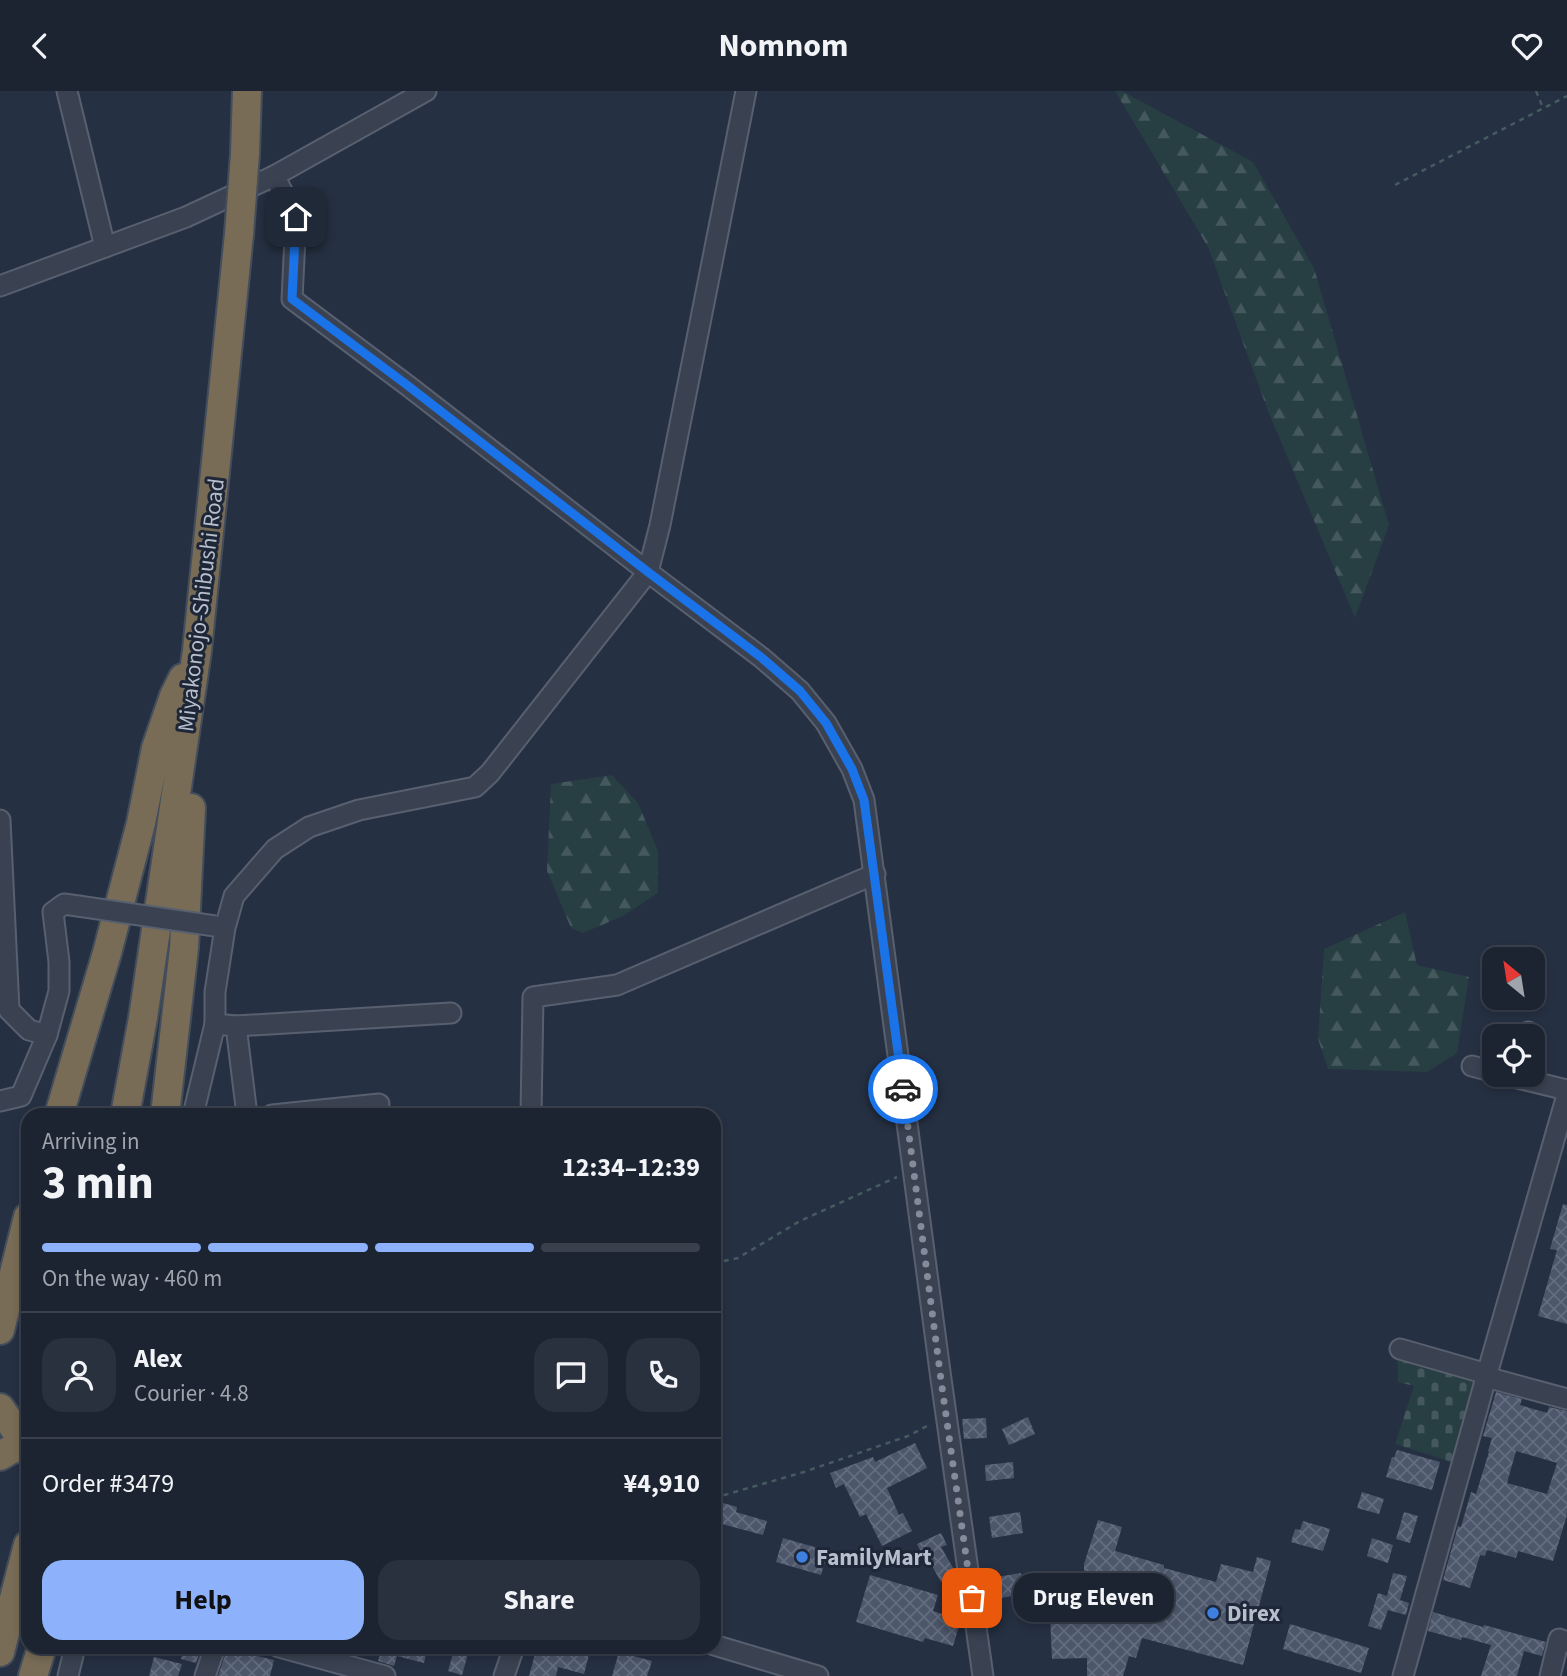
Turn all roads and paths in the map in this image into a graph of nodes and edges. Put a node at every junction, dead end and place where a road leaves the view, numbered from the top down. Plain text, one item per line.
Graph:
1 (68, 91) edge
2 (247, 91) edge
3 (426, 91) edge
4 (746, 91) edge
5 (1536, 91) edge
6 (1567, 96) edge
7 (1543, 109) junction
8 (274, 176) junction
9 (1395, 185) dead end
10 (105, 247) junction
11 (0, 286) edge
12 (648, 572) junction
13 (197, 651) junction
14 (0, 820) edge
15 (875, 874) junction
16 (220, 927) junction
17 (451, 1013) dead end
18 (215, 1024) junction
19 (236, 1026) junction
20 (47, 1035) junction
21 (1472, 1066) dead end
22 (1482, 1069) edge
23 (1545, 1085) edge
24 (1567, 1092) edge
25 (0, 1101) edge
26 (379, 1104) dead end
27 (61, 1108) edge
28 (126, 1108) edge
29 (166, 1108) edge
30 (195, 1108) edge
31 (246, 1108) edge
32 (340, 1108) edge
33 (531, 1108) edge
34 (1560, 1143) edge
35 (914, 1169) junction
36 (21, 1244) edge
37 (721, 1262) edge
38 (0, 1330) edge
39 (1400, 1349) dead end
40 (1487, 1375) junction
41 (1567, 1399) edge
42 (0, 1408) edge
43 (947, 1416) junction
44 (13, 1446) edge
45 (721, 1496) edge
46 (21, 1572) edge
47 (1567, 1642) edge
48 (721, 1647) edge
49 (0, 1652) edge
50 (40, 1654) edge
51 (73, 1654) edge
52 (213, 1654) edge
53 (301, 1654) edge
54 (512, 1654) edge
55 (360, 1673) edge
56 (33, 1676) edge
57 (68, 1676) edge
58 (205, 1676) edge
59 (385, 1676) edge
60 (505, 1676) edge
61 (815, 1676) edge
62 (983, 1676) edge
63 (1404, 1676) edge
64 (1550, 1676) edge

1 - 10 street
2 - 13 highway, Miyakonojo-Shibushi Road, bridge
3 - 8 street
4 - 12 street
5 - 7 path
6 - 7 path
7 - 9 path
8 - 10 street
8 - 12 street
10 - 11 street
12 - 15 street
12 - 16 street
13 - 27 highway
13 - 28 highway, Miyakonojo-Shibushi Road
13 - 29 highway
14 - 20 street
15 - 33 street
15 - 35 street
16 - 18 street
16 - 20 street, bridge
17 - 19 street
18 - 19 street
18 - 30 street
19 - 31 street
20 - 25 street
21 - 22 street
23 - 24 street
24 - 34 street
26 - 32 street
34 - 40 street
35 - 37 path
35 - 43 street
36 - 38 highway
39 - 40 street
40 - 41 street
40 - 63 street
42 - 44 highway
43 - 45 path
43 - 62 street
46 - 49 highway
47 - 64 street
48 - 61 street
50 - 56 highway
51 - 57 street
52 - 58 street
53 - 55 street
54 - 60 street
55 - 59 street

